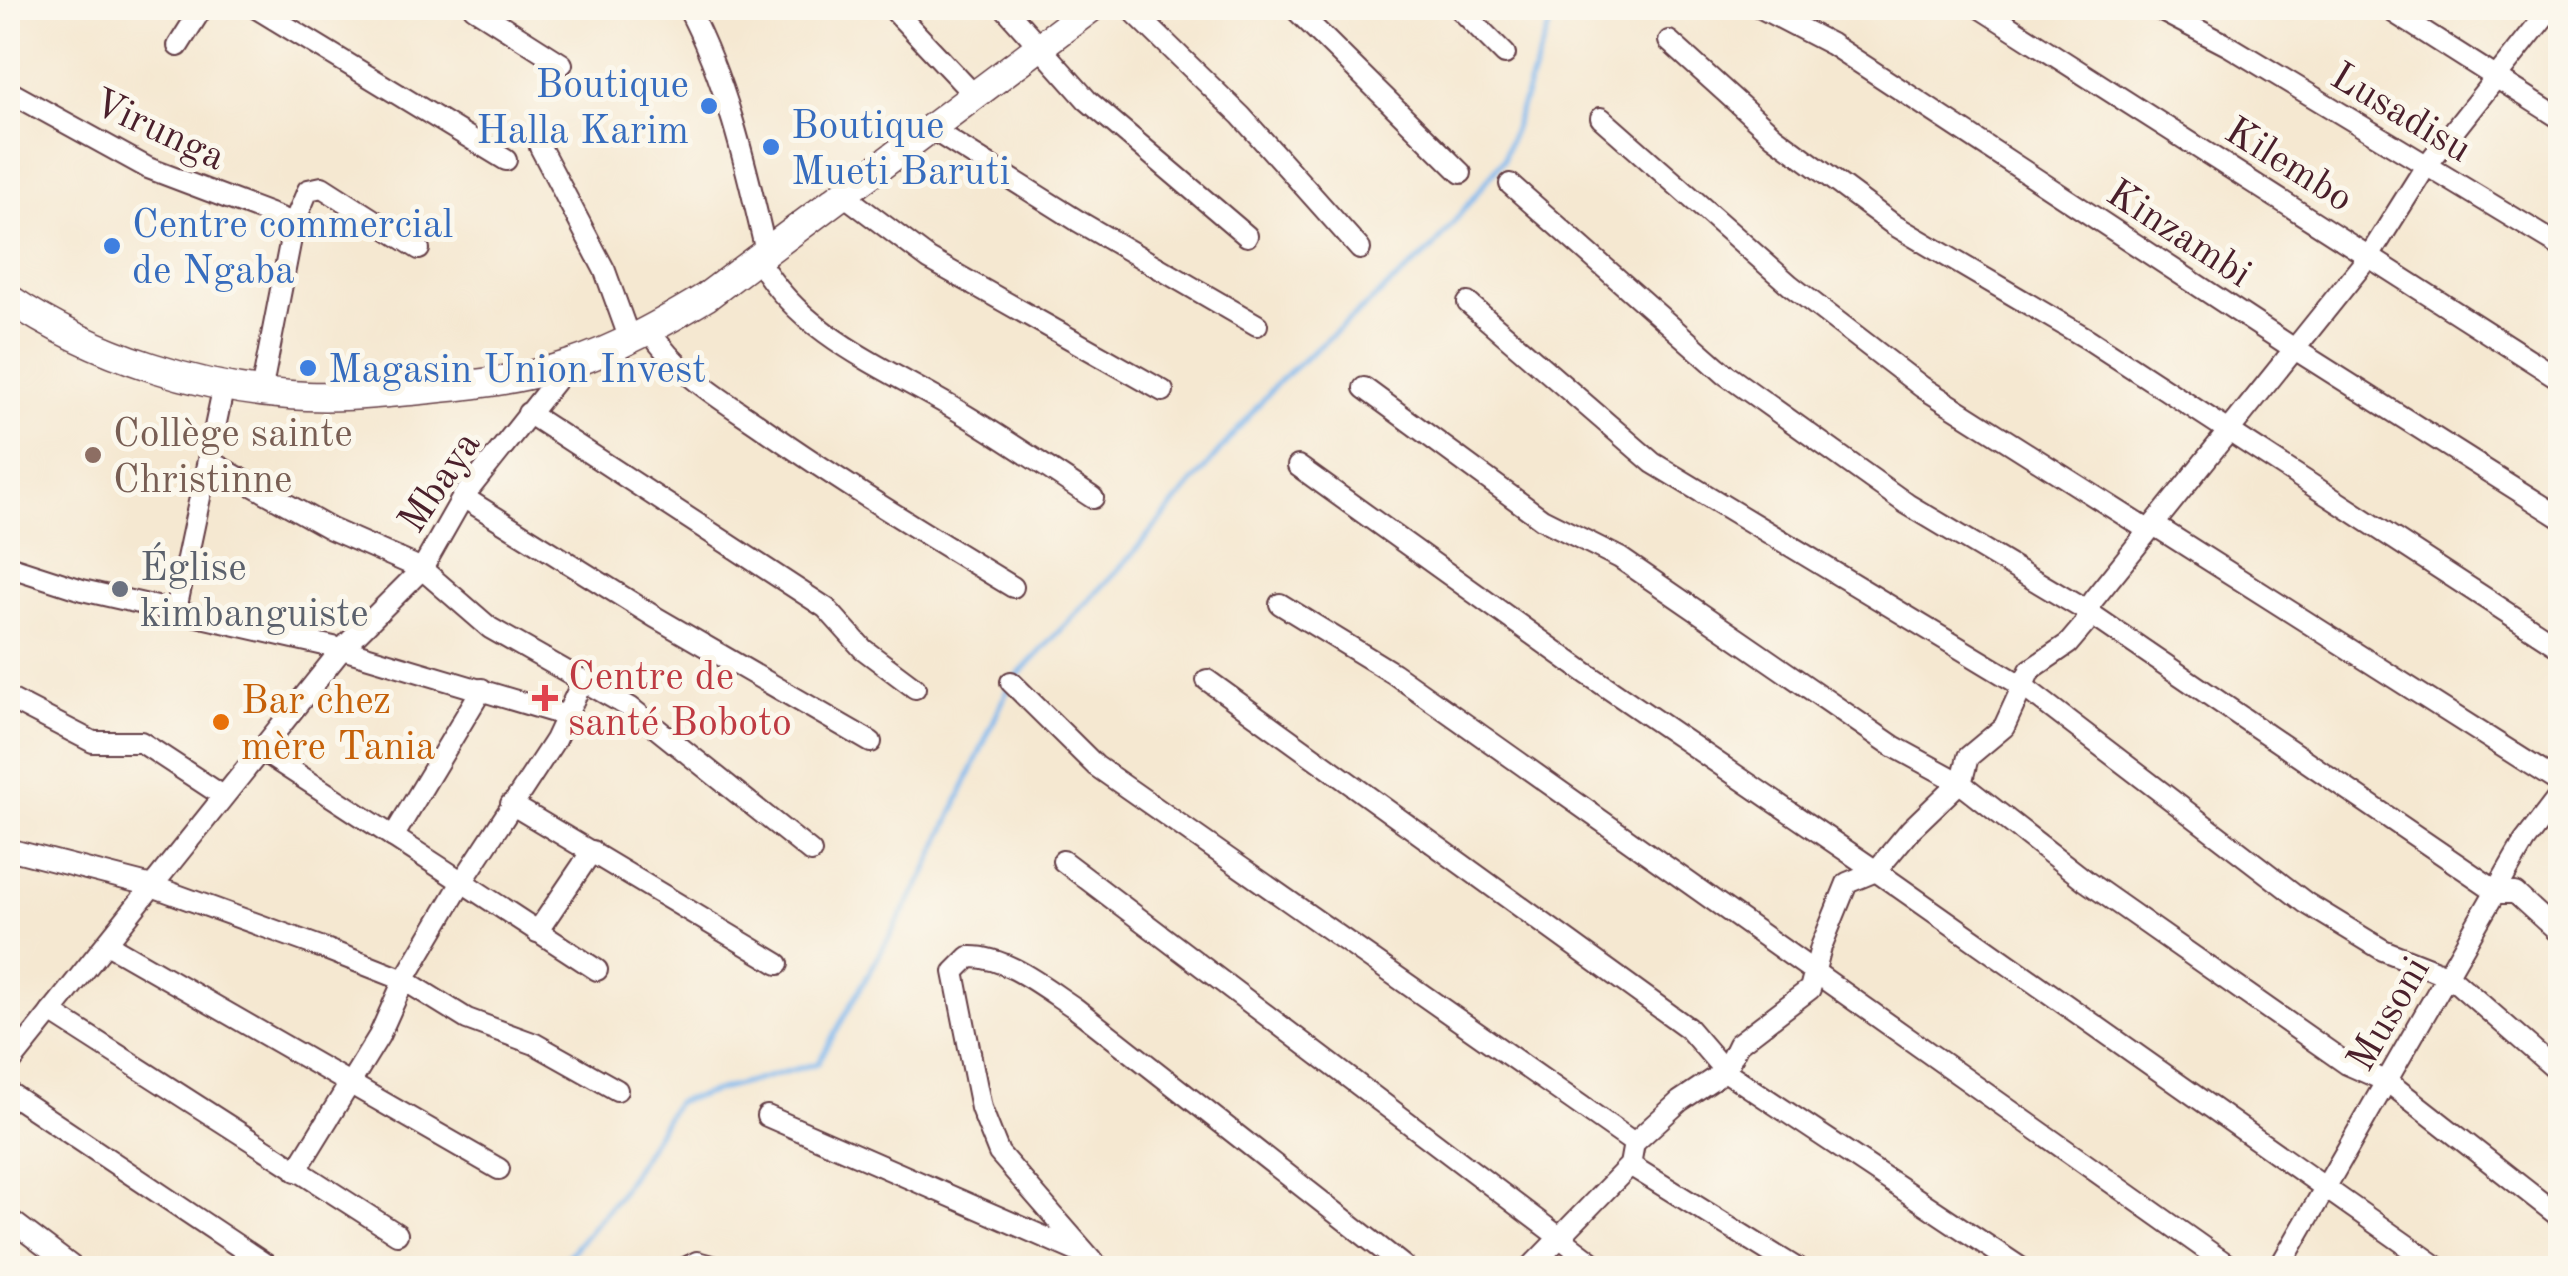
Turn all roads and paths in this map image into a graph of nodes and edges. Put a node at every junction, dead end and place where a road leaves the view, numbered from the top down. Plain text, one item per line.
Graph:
1 (202, 8) edge
2 (256, 8) edge
3 (474, 8) edge
4 (688, 8) edge
5 (892, 8) edge
6 (1005, 8) edge
7 (1092, 8) edge
8 (1130, 8) edge
9 (1294, 8) edge
10 (1459, 8) edge
11 (1761, 8) edge
12 (1980, 8) edge
13 (2156, 8) edge
14 (2387, 8) edge
15 (2551, 8) edge
16 (1669, 41) dead end
17 (178, 46) dead end
18 (1040, 48) junction
19 (1505, 54) dead end
20 (562, 64) dead end
21 (2496, 81) junction
22 (8, 91) edge
23 (974, 96) junction
24 (1601, 118) dead end
25 (2560, 118) edge
26 (930, 128) junction
27 (540, 147) dead end
28 (506, 160) dead end
29 (2426, 166) junction
30 (1462, 172) dead end
31 (1510, 184) dead end
32 (845, 196) junction
33 (294, 223) junction
34 (1247, 236) dead end
35 (2560, 246) edge
36 (419, 248) dead end
37 (1360, 249) dead end
38 (2370, 255) junction
39 (763, 258) junction
40 (8, 298) edge
41 (1468, 303) dead end
42 (1258, 325) dead end
43 (640, 335) junction
44 (2293, 348) junction
45 (568, 365) junction
46 (2560, 379) edge
47 (224, 385) junction
48 (1364, 388) dead end
49 (1163, 391) dead end
50 (261, 392) junction
51 (528, 413) junction
52 (2229, 430) junction
53 (209, 461) junction
54 (1298, 466) dead end
55 (463, 497) junction
56 (1094, 498) dead end
57 (2560, 517) edge
58 (2151, 527) junction
59 (8, 566) edge
60 (422, 569) junction
61 (1013, 587) dead end
62 (1280, 604) dead end
63 (176, 610) junction
64 (2088, 612) junction
65 (2560, 646) edge
66 (342, 650) junction
67 (583, 680) junction
68 (1207, 680) dead end
69 (1011, 682) dead end
70 (2024, 687) junction
71 (915, 688) dead end
72 (482, 689) junction
73 (8, 698) edge
74 (566, 716) junction
75 (871, 742) dead end
76 (262, 751) junction
77 (1959, 782) junction
78 (2560, 783) edge
79 (2560, 795) edge
80 (223, 796) junction
81 (511, 804) junction
82 (392, 837) junction
83 (8, 849) edge
84 (592, 851) junction
85 (810, 852) dead end
86 (1063, 861) dead end
87 (1876, 871) junction
88 (462, 882) junction
89 (152, 886) junction
90 (2499, 893) junction
91 (537, 932) junction
92 (2560, 934) edge
93 (108, 945) junction
94 (778, 964) dead end
95 (597, 970) dead end
96 (1815, 976) junction
97 (2449, 976) junction
98 (404, 980) junction
99 (52, 1012) junction
100 (8, 1066) edge
101 (1725, 1070) junction
102 (2560, 1073) edge
103 (2388, 1082) junction
104 (350, 1083) junction
105 (616, 1090) dead end
106 (8, 1092) edge
107 (767, 1116) dead end
108 (1634, 1143) junction
109 (1630, 1165) junction
110 (499, 1169) dead end
111 (296, 1171) junction
112 (2326, 1187) junction
113 (2560, 1216) edge
114 (8, 1218) edge
115 (397, 1234) dead end
116 (1557, 1238) junction
117 (1097, 1264) edge
118 (74, 1268) edge
119 (271, 1268) edge
120 (685, 1268) edge
121 (719, 1268) edge
122 (1406, 1268) edge
123 (1530, 1268) edge
124 (1600, 1268) edge
125 (1796, 1268) edge
126 (2022, 1268) edge
127 (2232, 1268) edge
128 (2279, 1268) edge
129 (2439, 1268) edge

1 - 17 street
2 - 28 street
3 - 20 street
4 - 39 street
5 - 23 street
6 - 18 street
7 - 18 highway
8 - 37 street
9 - 30 street
10 - 19 street
11 - 44 street, Kinzambi
12 - 38 street, Kilembo
13 - 29 street, Lusadisu
14 - 21 street
15 - 21 street
16 - 52 street
18 - 23 highway
18 - 34 street
21 - 25 street
21 - 29 street
22 - 33 street, Virunga
23 - 26 highway
24 - 58 street
26 - 32 highway
26 - 42 street
27 - 43 street
29 - 35 street, Lusadisu
29 - 38 street
31 - 64 street
32 - 39 highway
32 - 49 street
33 - 36 street
33 - 50 street
38 - 44 street
38 - 46 street, Kilembo
39 - 43 highway
39 - 56 street
40 - 47 highway
41 - 70 street
43 - 45 highway
43 - 61 street
44 - 52 street
44 - 57 street, Kinzambi
45 - 50 highway
45 - 51 street, Mbaya
47 - 50 highway
47 - 53 street
48 - 77 street
51 - 55 street, Mbaya
51 - 71 street
52 - 58 street
52 - 65 street
53 - 60 street
53 - 63 street
54 - 87 street
55 - 60 street, Mbaya
55 - 75 street
58 - 64 street
58 - 78 street
59 - 63 street
60 - 66 street, Mbaya
60 - 67 street
62 - 96 street
63 - 66 street
64 - 70 street
64 - 90 street
66 - 72 street
66 - 76 street, Mbaya
67 - 74 street
67 - 85 street
68 - 101 street
69 - 108 street
70 - 77 street
70 - 97 street
72 - 74 street
72 - 82 street
73 - 80 street
74 - 81 street
76 - 80 street, Mbaya
76 - 82 street
77 - 87 street
77 - 103 street
79 - 90 street, Musoni
80 - 89 street, Mbaya
81 - 84 street
81 - 88 street
82 - 88 street
83 - 89 street
84 - 91 street
84 - 94 street
86 - 116 street
87 - 96 street
87 - 112 street
88 - 91 street
88 - 98 street
89 - 93 street, Mbaya
89 - 98 street
90 - 92 street
90 - 97 street, Musoni
91 - 95 street
93 - 99 street, Mbaya
93 - 104 street
96 - 101 street
96 - 127 street
97 - 102 street
97 - 103 street, Musoni
98 - 104 street
98 - 105 street
99 - 100 street, Mbaya
99 - 111 street
101 - 108 street
101 - 126 street
103 - 112 street, Musoni
103 - 113 street
104 - 110 street
104 - 111 street
106 - 119 street
107 - 117 street
108 - 109 street
109 - 116 street
109 - 125 street
111 - 115 street
112 - 128 street, Musoni
112 - 129 street
114 - 118 street
116 - 123 street
116 - 124 street
117 - 122 street
120 - 121 street

